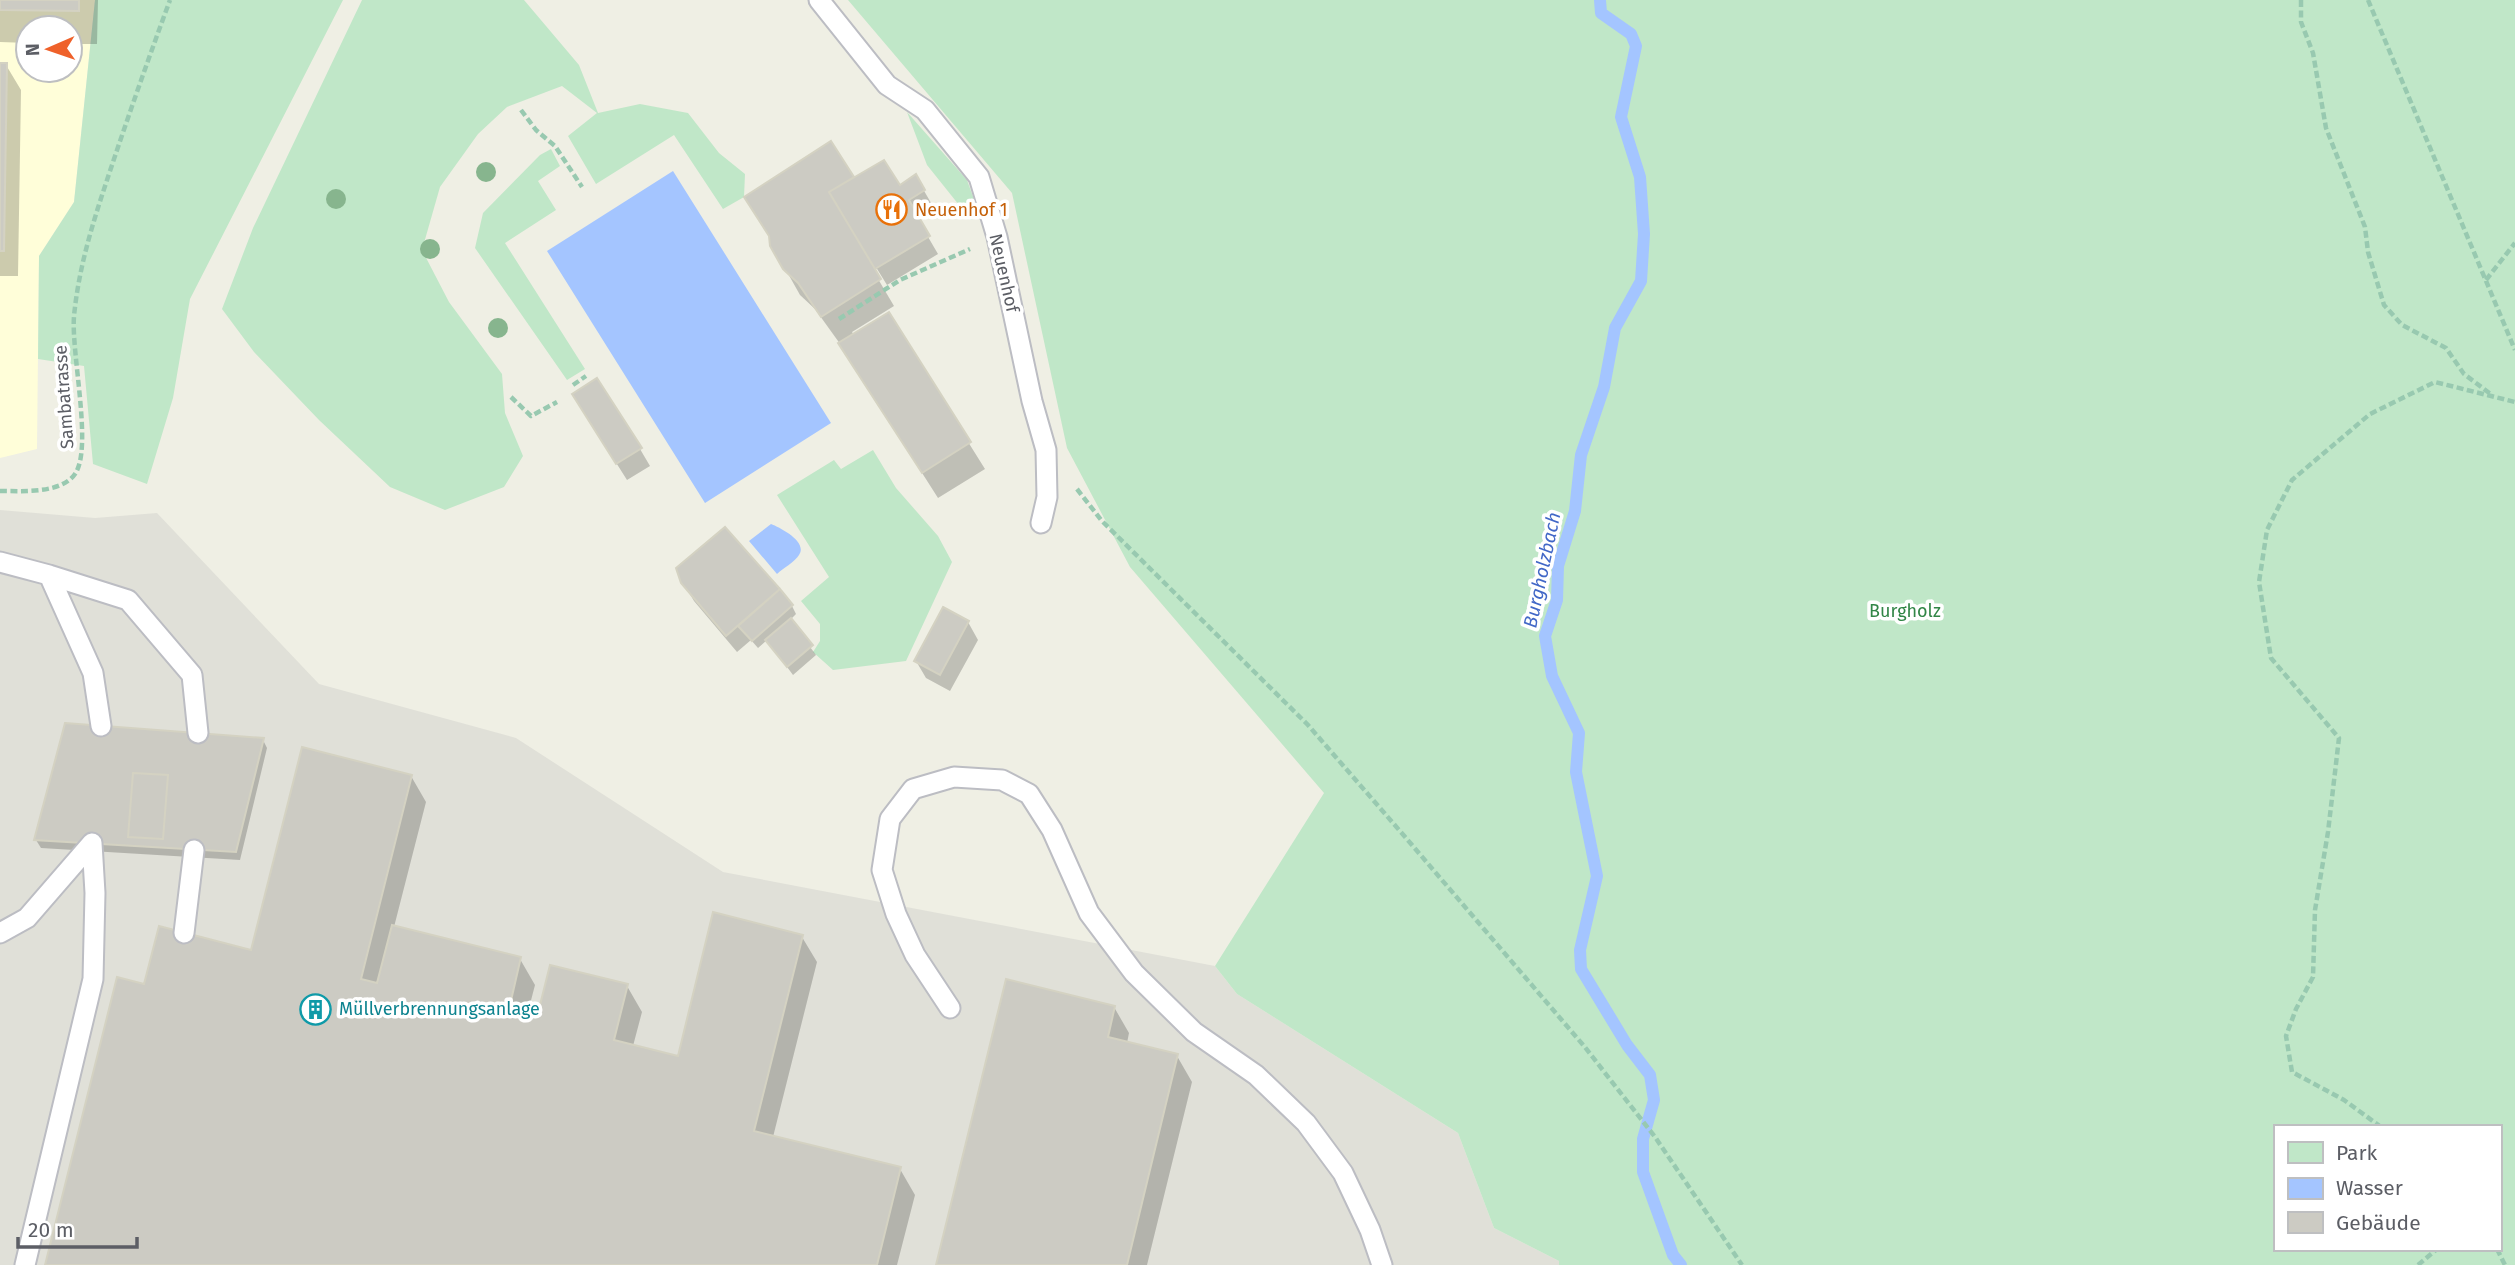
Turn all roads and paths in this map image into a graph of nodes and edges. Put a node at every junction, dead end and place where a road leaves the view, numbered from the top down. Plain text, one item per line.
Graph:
1 (170, 0) edge
2 (819, 0) edge
3 (2301, 0) edge
4 (2368, 0) edge
5 (521, 110) dead end
6 (582, 187) dead end
7 (996, 237) junction
8 (2515, 243) edge
9 (2486, 280) junction
10 (839, 319) dead end
11 (2515, 350) edge
12 (586, 376) dead end
13 (573, 385) dead end
14 (2493, 396) junction
15 (511, 397) dead end
16 (557, 402) dead end
17 (2515, 402) edge
18 (1046, 450) junction
19 (0, 491) edge
20 (1041, 523) dead end
21 (0, 562) edge
22 (49, 575) junction
23 (101, 726) dead end
24 (198, 733) dead end
25 (194, 850) dead end
26 (0, 933) edge
27 (184, 933) dead end
28 (950, 1008) dead end
29 (2378, 1125) edge
30 (2435, 1251) edge
31 (25, 1265) edge
32 (1382, 1265) edge
33 (1742, 1265) edge
34 (2418, 1265) edge

1 - 19 path, Sambatrasse
2 - 7 lane, Neuenhof
3 - 14 path
4 - 9 path
5 - 6 path
7 - 10 path
7 - 18 lane, Neuenhof
8 - 9 path
9 - 11 path
12 - 13 path
14 - 17 path
14 - 29 path
15 - 16 path
18 - 20 lane, Neuenhof
18 - 33 path
21 - 22 lane
22 - 23 lane
22 - 24 lane
25 - 27 lane
26 - 31 lane
28 - 32 lane
30 - 34 path

